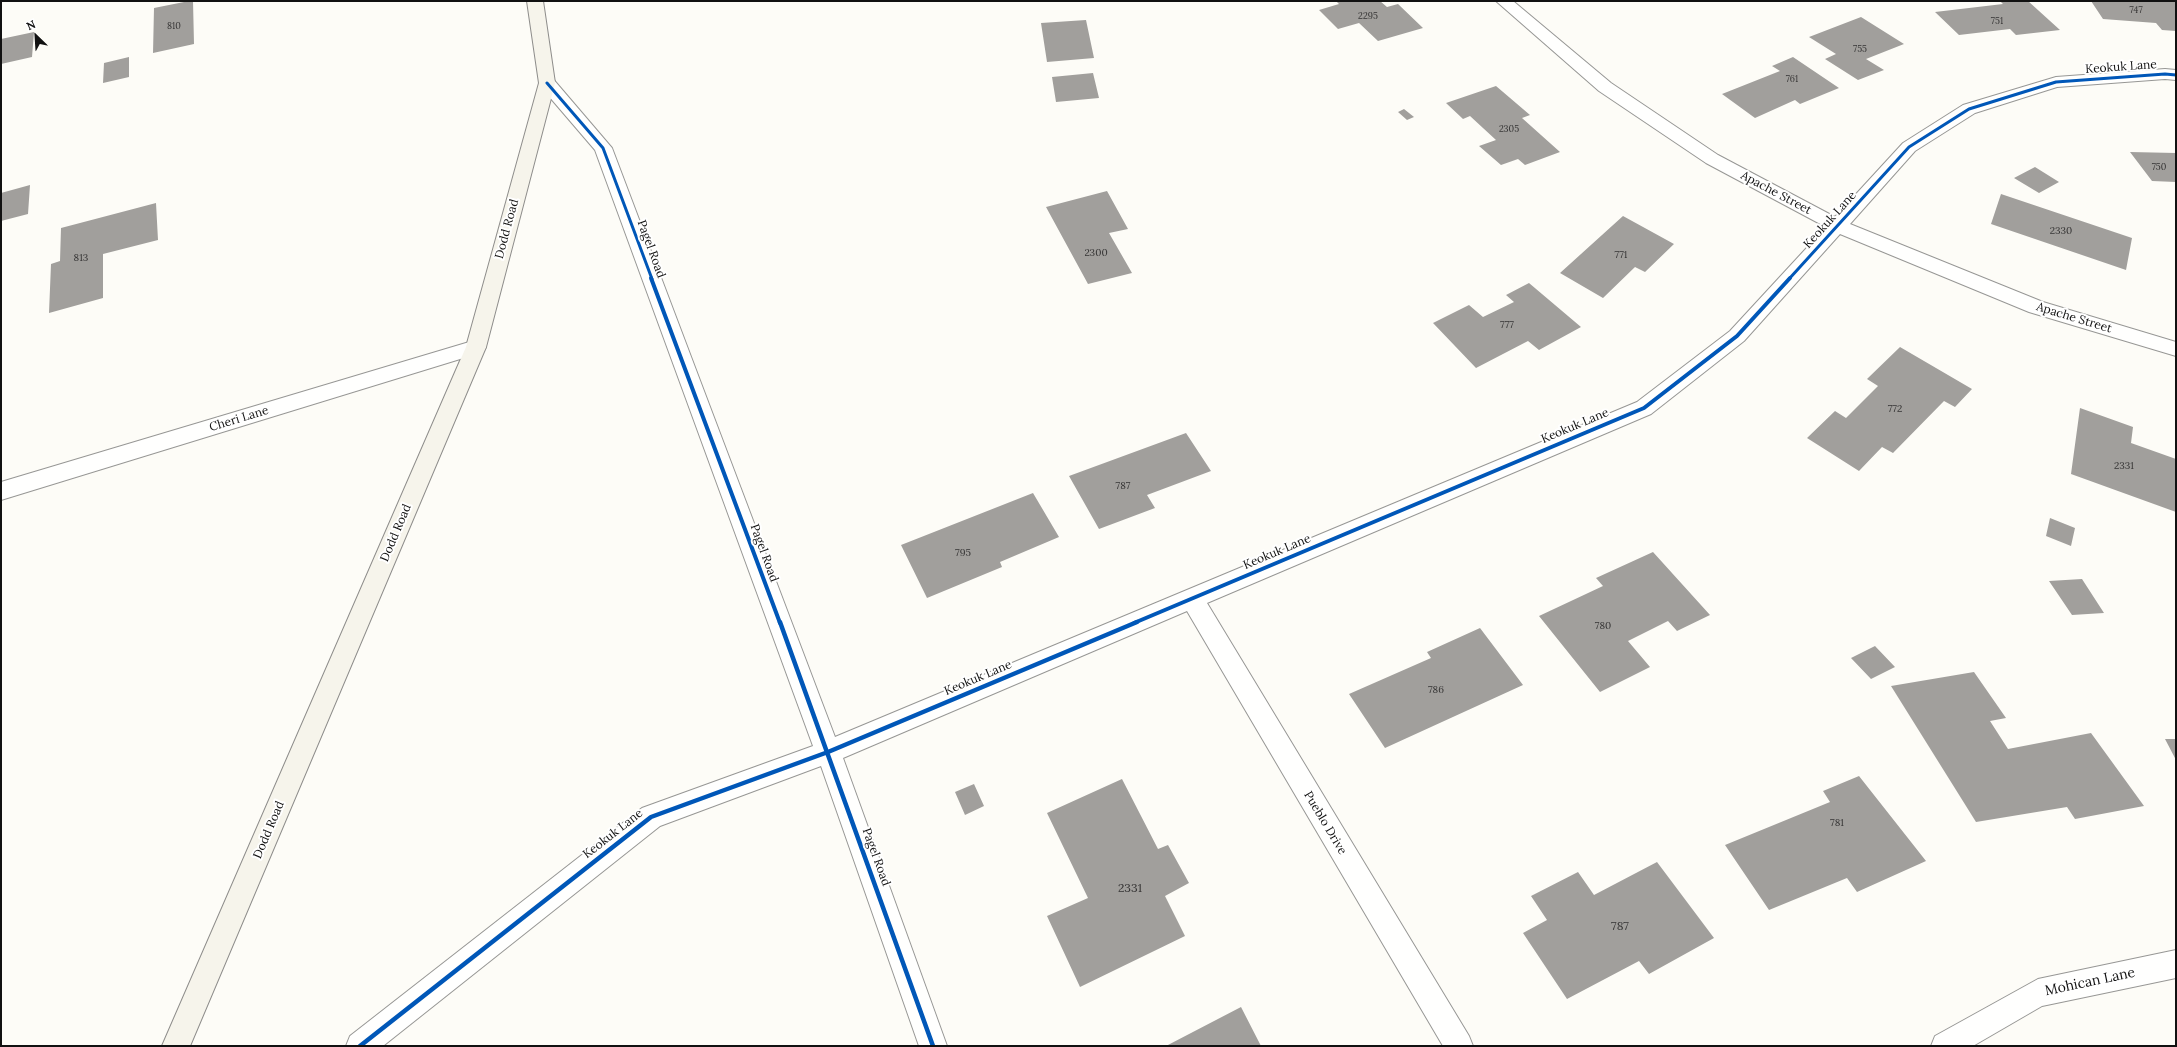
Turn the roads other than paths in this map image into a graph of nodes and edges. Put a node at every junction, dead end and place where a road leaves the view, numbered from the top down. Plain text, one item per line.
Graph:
1 (536, 1) edge
2 (1504, 1) edge
3 (2176, 75) edge
4 (547, 83) junction
5 (1838, 226) junction
6 (476, 347) junction
7 (2176, 349) edge
8 (1, 491) edge
9 (1192, 599) junction
10 (828, 752) junction
11 (2176, 964) edge
12 (176, 1046) edge
13 (360, 1046) edge
14 (933, 1046) edge
15 (1459, 1046) edge
16 (1945, 1046) edge

1 - 4 main road, Dodd Road
2 - 5 street, Apache Street
3 - 5 street, Keokuk Lane
4 - 6 main road, Dodd Road
4 - 10 street, Pagel Road
5 - 7 street, Apache Street
5 - 9 street, Keokuk Lane
6 - 8 street, Cheri Lane
6 - 12 main road, Dodd Road
9 - 10 street, Keokuk Lane
9 - 15 street, Pueblo Drive
10 - 13 street, Keokuk Lane
10 - 14 street, Pagel Road
11 - 16 street, Mohican Lane

